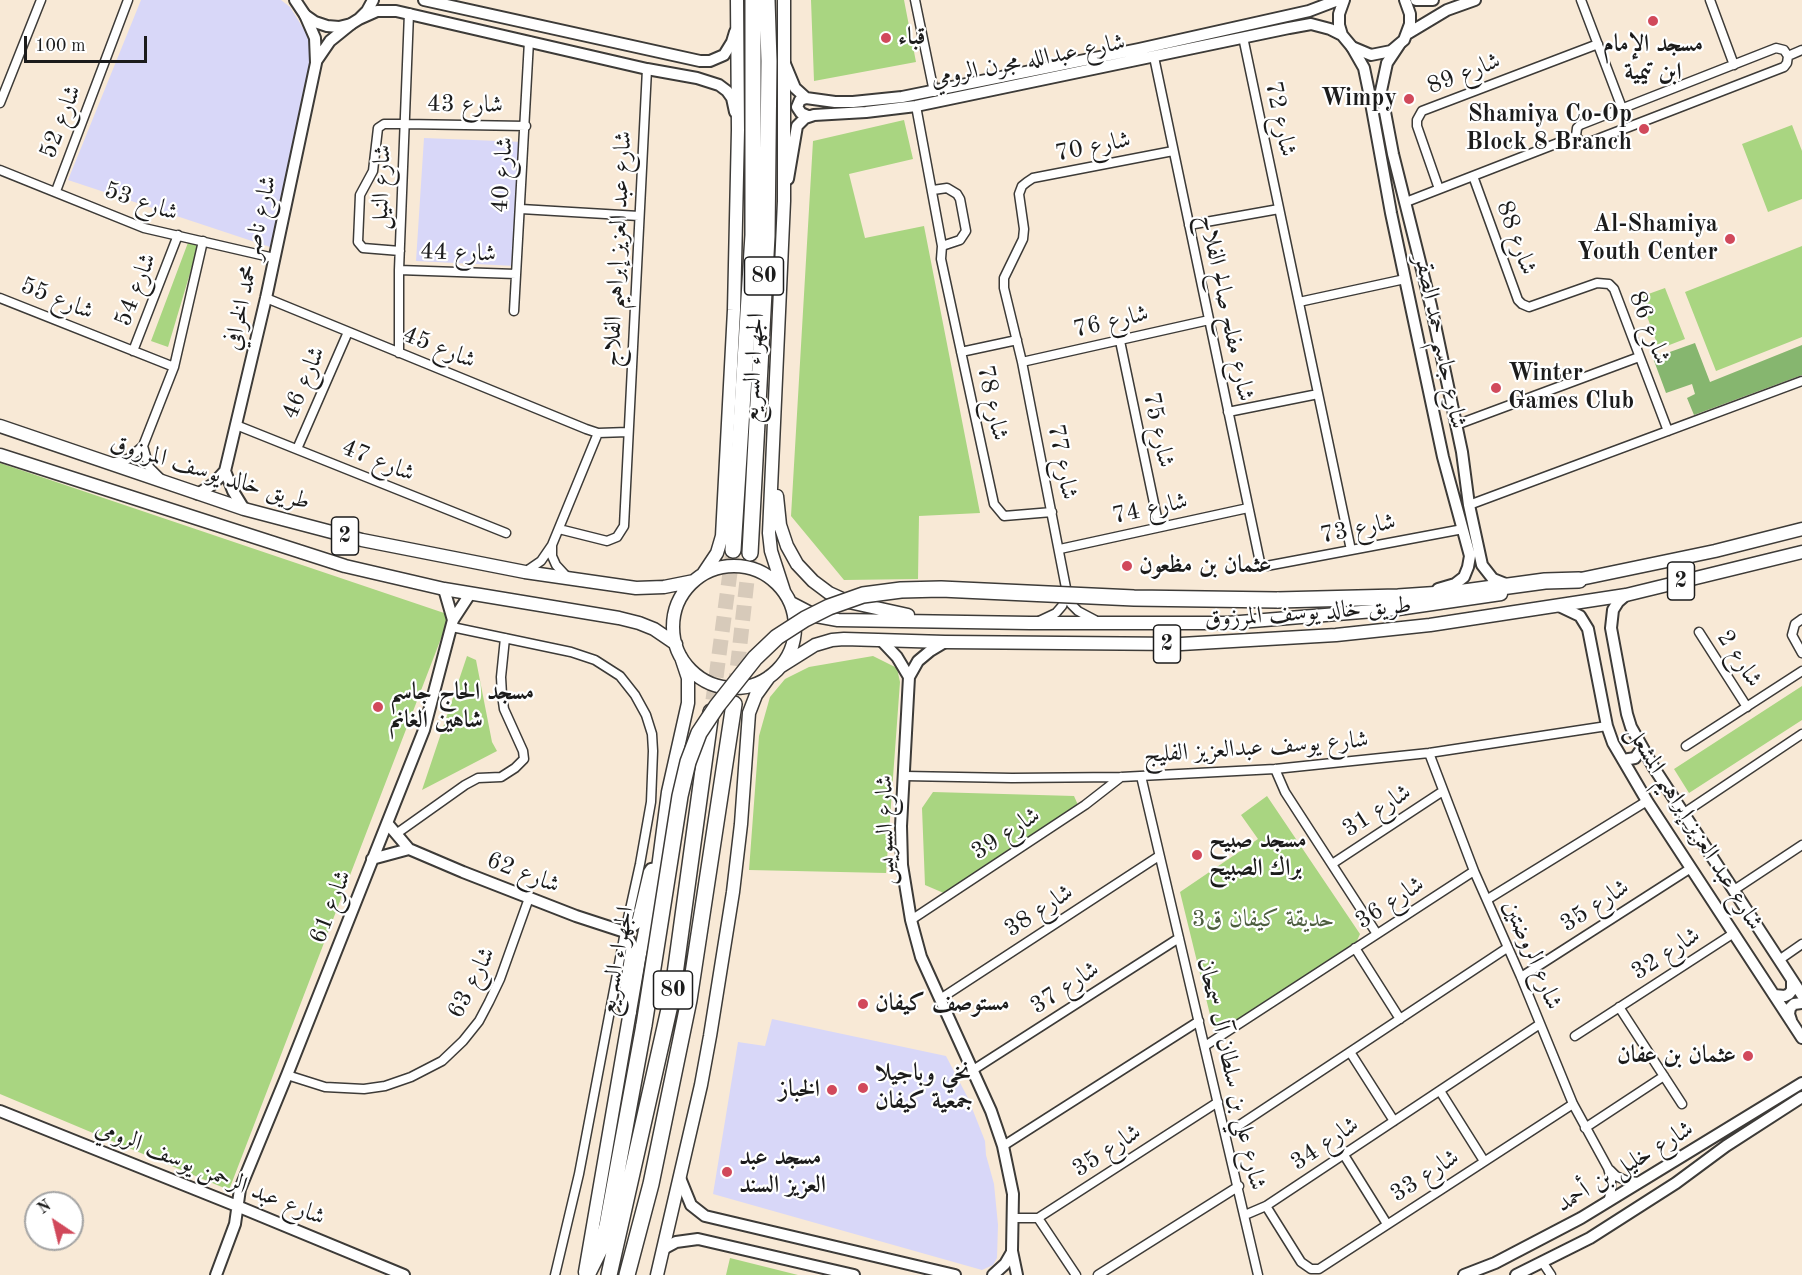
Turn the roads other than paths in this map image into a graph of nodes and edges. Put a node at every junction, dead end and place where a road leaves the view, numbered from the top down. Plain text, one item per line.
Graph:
1 (41, 0) edge
2 (128, 0) edge
3 (373, 0) edge
4 (424, 0) edge
5 (737, 0) edge
6 (753, 0) edge
7 (767, 0) edge
8 (784, 0) edge
9 (915, 0) edge
10 (1338, 0) edge
11 (1344, 0) edge
12 (1405, 0) edge
13 (1416, 0) edge
14 (1433, 0) edge
15 (1475, 0) edge
16 (1581, 0) edge
17 (1710, 0) edge
18 (298, 6) edge
19 (409, 13) junction
20 (487, 14) junction
21 (738, 17) junction
22 (355, 21) junction
23 (483, 30) junction
24 (1407, 34) junction
25 (1342, 35) junction
26 (1243, 37) junction
27 (529, 41) junction
28 (1598, 44) junction
29 (1399, 45) junction
30 (1352, 47) junction
31 (1802, 50) edge
32 (1788, 56) junction
33 (1154, 57) junction
34 (700, 61) junction
35 (316, 63) junction
36 (785, 64) junction
37 (1734, 65) junction
38 (647, 69) junction
39 (697, 78) junction
40 (934, 92) junction
41 (806, 98) junction
42 (0, 103) edge
43 (916, 106) junction
44 (1622, 108) junction
45 (808, 116) junction
46 (404, 124) junction
47 (526, 126) junction
48 (738, 130) junction
49 (1576, 136) junction
50 (1173, 152) junction
51 (0, 170) edge
52 (1473, 176) junction
53 (1022, 186) joint
54 (1439, 189) junction
55 (933, 190) junction
56 (56, 191) junction
57 (784, 201) junction
58 (1406, 202) junction
59 (521, 209) junction
60 (1279, 209) junction
61 (639, 216) junction
62 (1189, 225) junction
63 (178, 235) junction
64 (203, 241) junction
65 (942, 246) junction
66 (1417, 247) junction
67 (400, 250) junction
68 (1399, 251) junction
69 (274, 258) junction
70 (399, 270) junction
71 (516, 274) junction
72 (1405, 279) junction
73 (0, 297) edge
74 (266, 298) junction
75 (1299, 303) junction
76 (1529, 307) joint
77 (514, 311) dead end
78 (1209, 320) junction
79 (348, 332) junction
80 (1017, 340) junction
81 (1120, 341) junction
82 (133, 351) junction
83 (961, 352) junction
84 (399, 353) junction
85 (1639, 357) junction
86 (1022, 362) junction
87 (174, 367) junction
88 (1802, 381) edge
89 (1318, 394) junction
90 (1228, 412) junction
91 (236, 425) junction
92 (1456, 425) junction
93 (0, 426) edge
94 (1668, 431) junction
95 (628, 432) junction
96 (598, 433) junction
97 (773, 444) junction
98 (143, 446) junction
99 (297, 449) junction
100 (1462, 452) junction
101 (0, 455) edge
102 (1443, 458) junction
103 (108, 464) junction
104 (225, 471) junction
105 (164, 482) junction
106 (198, 494) junction
107 (1469, 505) junction
108 (244, 508) junction
109 (1248, 508) junction
110 (1052, 512) junction
111 (1159, 527) junction
112 (559, 529) junction
113 (1463, 529) junction
114 (1802, 529) edge
115 (506, 533) dead end
116 (552, 545) junction
117 (1802, 547) edge
118 (1060, 549) junction
119 (733, 550) tunnel mouth
120 (1351, 550) junction
121 (1802, 552) edge
122 (750, 553) tunnel mouth
123 (1760, 562) junction
124 (1261, 567) joint
125 (525, 572) junction
126 (698, 578) junction
127 (571, 580) junction
128 (1579, 580) junction
129 (1511, 586) junction
130 (444, 589) junction
131 (784, 591) junction
132 (1067, 593) junction
133 (470, 594) junction
134 (1626, 595) junction
135 (1398, 597) junction
136 (791, 603) junction
137 (1559, 606) junction
138 (1295, 618) junction
139 (1802, 619) edge
140 (948, 622) junction
141 (1030, 623) junction
142 (1107, 623) junction
143 (452, 624) junction
144 (1699, 632) dead end
145 (505, 638) junction
146 (881, 640) junction
147 (945, 642) junction
148 (675, 644) junction
149 (1181, 644) junction
150 (1802, 653) edge
151 (1616, 655) junction
152 (681, 657) junction
153 (1593, 658) junction
154 (780, 667) junction
155 (1802, 672) edge
156 (769, 676) junction
157 (909, 677) junction
158 (713, 700) tunnel mouth
159 (734, 704) tunnel mouth
160 (1747, 707) junction
161 (1607, 726) junction
162 (1802, 735) edge
163 (1686, 746) dead end
164 (1642, 748) junction
165 (1429, 753) junction
166 (1623, 760) junction
167 (1654, 768) junction
168 (1275, 769) junction
169 (905, 776) junction
170 (1141, 776) junction
171 (1121, 777) junction
172 (1635, 780) junction
173 (1443, 791) junction
174 (1647, 801) junction
175 (1684, 813) junction
176 (387, 823) junction
177 (396, 834) junction
178 (1802, 845) edge
179 (409, 849) junction
180 (1159, 856) junction
181 (372, 859) junction
182 (1332, 864) junction
183 (1691, 867) junction
184 (658, 868) junction
185 (1474, 871) junction
186 (1734, 890) junction
187 (529, 898) junction
188 (1488, 899) junction
189 (911, 920) junction
190 (625, 932) junction
191 (1734, 933) junction
192 (1377, 934) junction
193 (1179, 938) junction
194 (1802, 944) edge
195 (1355, 948) junction
196 (1507, 948) junction
197 (1779, 960) junction
198 (1521, 977) junction
199 (1792, 980) junction
200 (1774, 995) junction
201 (1802, 995) edge
202 (940, 999) junction
203 (1802, 1003) edge
204 (1619, 1007) junction
205 (631, 1012) junction
206 (1400, 1019) junction
207 (1791, 1020) junction
208 (1199, 1021) junction
209 (1540, 1024) junction
210 (1575, 1036) dead end
211 (1802, 1038) edge
212 (1205, 1046) junction
213 (1350, 1052) junction
214 (973, 1070) junction
215 (287, 1075) junction
216 (1664, 1076) junction
217 (1802, 1083) edge
218 (1440, 1091) junction
219 (1802, 1097) edge
220 (1218, 1102) junction
221 (1573, 1104) junction
222 (1682, 1104) dead end
223 (0, 1111) edge
224 (1394, 1121) junction
225 (1585, 1128) junction
226 (1226, 1134) junction
227 (1003, 1146) junction
228 (1344, 1155) junction
229 (1675, 1160) junction
230 (1485, 1161) junction
231 (1608, 1168) junction
232 (1686, 1175) junction
233 (680, 1178) junction
234 (1639, 1182) junction
235 (1239, 1186) junction
236 (1608, 1203) junction
237 (237, 1206) junction
238 (1266, 1206) junction
239 (1245, 1215) junction
240 (710, 1217) junction
241 (1014, 1218) junction
242 (1038, 1218) junction
243 (1581, 1218) junction
244 (1387, 1224) junction
245 (1559, 1230) junction
246 (1590, 1238) junction
247 (705, 1240) junction
248 (663, 1248) junction
249 (1568, 1250) junction
250 (1012, 1251) junction
251 (1543, 1263) junction
252 (1482, 1271) edge
253 (940, 1273) edge
254 (216, 1275) edge
255 (404, 1275) edge
256 (555, 1275) edge
257 (586, 1275) edge
258 (609, 1275) edge
259 (627, 1275) edge
260 (657, 1275) edge
261 (854, 1275) edge
262 (955, 1275) edge
263 (993, 1275) edge
264 (1017, 1275) edge
265 (1076, 1275) edge
266 (1098, 1275) edge
267 (1258, 1275) edge
268 (1464, 1275) edge
269 (1516, 1275) edge
270 (1551, 1275) edge

1 - 42 street
2 - 56 street, شارع 52
3 - 22 street
4 - 20 street
5 - 21 main road, الجهراء السريع
6 - 119 highway, الجهراء السريع / 80
7 - 122 highway, الجهراء السريع / 80
8 - 36 main road, الجهراء السريع
9 - 40 street
10 - 40 street, شارع عبدالله مجرن الرومي
11 - 25 street
12 - 24 street
13 - 14 street
15 - 24 street
16 - 28 street
17 - 37 street
18 - 22 street
18 - 35 street, شارع ناصر محمد الخرافي
19 - 22 street
19 - 23 street
19 - 46 street, شارع النيل
20 - 23 street
20 - 34 street
21 - 34 street
21 - 48 main road, الجهراء السريع
22 - 35 street, شارع ناصر محمد الخرافي
23 - 27 street
24 - 29 street, شارع جاسم حمد الصقر
25 - 26 street, شارع عبدالله مجرن الرومي
25 - 30 street, شارع جاسم حمد الصقر
26 - 33 street, شارع عبدالله مجرن الرومي
26 - 60 street, شارع 72
27 - 38 street
27 - 47 street, شارع 40
28 - 44 street
28 - 54 street, شارع 89
29 - 30 street
29 - 58 street, شارع جاسم حمد الصقر
30 - 68 street, شارع جاسم حمد الصقر
31 - 32 street
32 - 37 street
32 - 49 street
33 - 43 street, شارع عبدالله مجرن الرومي
33 - 50 street, شارع مفلح صالح الفلاح
34 - 39 street
35 - 69 street, شارع ناصر محمد الخرافي
36 - 41 street
36 - 57 main road, الجهراء السريع
37 - 44 street
38 - 39 street
38 - 61 street, شارع عبد العزيز إبراهيم الفلاج
39 - 48 street
40 - 41 street, شارع عبدالله مجرن الرومي
41 - 45 street
43 - 45 street, شارع عبدالله مجرن الرومي
43 - 55 street, شارع 78
44 - 49 street
45 - 57 street
46 - 47 street, شارع 43
46 - 67 street, شارع النيل
46 - 67 street, شارع النيل
47 - 59 street, شارع 40
48 - 126 main road, الجهراء السريع
49 - 52 street
50 - 53 street, شارع 70
50 - 62 street, شارع مفلح صالح الفلاح
51 - 56 street, شارع 53
52 - 54 street
52 - 76 street, شارع 88
53 - 80 street, شارع 77
54 - 58 street
55 - 65 street, شارع 78
55 - 65 street
56 - 63 street, شارع 53
57 - 97 main road, الجهراء السريع
58 - 66 street, شارع جاسم حمد الصقر
59 - 61 street
59 - 71 street, شارع 40
60 - 62 street
60 - 75 street, شارع 72
61 - 95 street, شارع عبد العزيز إبراهيم الفلاج
62 - 78 street, شارع مفلح صالح الفلاح
63 - 64 street, شارع 53
63 - 82 street, شارع 54
64 - 69 street, شارع 53
64 - 87 street, شارع 54
65 - 83 street, شارع 78
66 - 68 street
66 - 92 street, شارع جاسم حمد الصقر
67 - 70 street, شارع النيل
68 - 72 street, شارع جاسم حمد الصقر
69 - 74 street, شارع ناصر محمد الخرافي
70 - 71 street, شارع 44
70 - 84 street, شارع النيل
71 - 77 street, شارع 40
72 - 75 street
72 - 102 street, شارع جاسم حمد الصقر
73 - 82 street, شارع 55
74 - 79 street, شارع 45
74 - 91 street, شارع ناصر محمد الخرافي
75 - 89 street, شارع 72
76 - 85 street, شارع 86
78 - 81 street, شارع 76
78 - 90 street, شارع مفلح صالح الفلاح
79 - 84 street, شارع 45
79 - 99 street, شارع 46
80 - 83 street
80 - 86 street, شارع 77
81 - 86 street, شارع 76
81 - 111 street, شارع 75
82 - 87 street, شارع 54
83 - 110 street, شارع 78
84 - 96 street, شارع 45
85 - 92 street
85 - 94 street, شارع 86
86 - 110 street, شارع 77
87 - 98 street, شارع 54
88 - 94 street
89 - 90 street
89 - 120 street, شارع 72
90 - 109 street, شارع مفلح صالح الفلاح
91 - 99 street, شارع 47
91 - 104 street, شارع ناصر محمد الخرافي
92 - 100 street, شارع جاسم حمد الصقر
93 - 103 main road, طريق خالد يوسف المرزوق / 2
94 - 107 street
95 - 96 street
95 - 112 street, شارع عبد العزيز إبراهيم الفلاج
96 - 112 street
97 - 131 main road, الجهراء السريع
97 - 140 main road
98 - 103 street
98 - 105 street
99 - 115 street, شارع 47
100 - 102 street
100 - 107 street, شارع جاسم حمد الصقر
101 - 130 main road, طريق خالد يوسف المرزوق / 2
102 - 113 street, شارع جاسم حمد الصقر
103 - 105 main road, طريق خالد يوسف المرزوق / 2
104 - 106 street
104 - 108 street
105 - 106 main road, طريق خالد يوسف المرزوق / 2
106 - 108 main road, طريق خالد يوسف المرزوق / 2
107 - 129 street, شارع جاسم حمد الصقر
108 - 125 main road, طريق خالد يوسف المرزوق / 2
109 - 111 street, شارع 74
109 - 124 street, شارع مفلح صالح الفلاح
110 - 118 street, شارع 77
111 - 118 street, شارع 74
112 - 116 street
113 - 120 street, شارع 73
113 - 135 street, شارع جاسم حمد الصقر
114 - 128 main road, طريق خالد يوسف المرزوق / 2
116 - 125 street
116 - 127 street
117 - 123 main road
118 - 132 street, شارع 77
120 - 124 street, شارع 73
121 - 123 main road, طريق خالد يوسف المرزوق / 2
123 - 134 main road, طريق خالد يوسف المرزوق / 2
125 - 127 main road, طريق خالد يوسف المرزوق / 2
126 - 127 main road, طريق خالد يوسف المرزوق / 2
126 - 131 main road
126 - 148 main road
128 - 129 highway
128 - 138 main road, طريق خالد يوسف المرزوق / 2
129 - 135 highway
130 - 133 main road, طريق خالد يوسف المرزوق / 2
130 - 143 street
131 - 136 main road
132 - 141 street
132 - 142 street, شارع 77
133 - 143 street, شارع 61
133 - 148 main road, طريق خالد يوسف المرزوق / 2
134 - 137 main road, طريق خالد يوسف المرزوق / 2
134 - 151 street, شارع عبد العزيز إبراهيم المشعل
135 - 257 highway, bridge
136 - 140 main road, طريق خالد يوسف المرزوق / 2
136 - 154 main road
137 - 149 main road, طريق خالد يوسف المرزوق / 2
137 - 153 street, شارع عبد العزيز إبراهيم المشعل
138 - 142 main road, طريق خالد يوسف المرزوق / 2
138 - 149 main road
139 - 150 street
140 - 141 main road, طريق خالد يوسف المرزوق / 2
141 - 142 main road, طريق خالد يوسف المرزوق / 2
143 - 145 street
143 - 176 street, شارع 61
144 - 160 street, شارع 2
145 - 177 street
145 - 190 street, الجهراء السريع
146 - 147 main road, طريق خالد يوسف المرزوق / 2
146 - 154 main road, طريق خالد يوسف المرزوق / 2
146 - 157 street
147 - 149 main road, طريق خالد يوسف المرزوق / 2
147 - 157 street
148 - 152 main road
151 - 153 street
151 - 164 street, شارع عبد العزيز إبراهيم المشعل
152 - 156 main road
152 - 184 main road, الجهراء السريع
153 - 161 street, شارع عبد العزيز إبراهيم المشعل
154 - 156 main road
155 - 160 street, شارع 2
156 - 233 main road
157 - 169 street, شارع السويس
158 - 258 highway, 80
159 - 259 highway, 80
160 - 163 street, شارع 2
161 - 165 street, شارع يوسف عبدالعزيز الفليج
161 - 166 street, شارع عبد العزيز إبراهيم المشعل
162 - 175 street
164 - 166 street
164 - 167 street, شارع عبد العزيز إبراهيم المشعل
165 - 168 street, شارع يوسف عبدالعزيز الفليج
165 - 173 street, شارع الروضتين
166 - 172 street, شارع عبد العزيز إبراهيم المشعل
167 - 172 street
167 - 175 street, شارع عبد العزيز إبراهيم المشعل
168 - 170 street, شارع يوسف عبدالعزيز الفليج
168 - 182 street, شارع 31
169 - 171 street, شارع يوسف عبدالعزيز الفليج
169 - 189 street, شارع السويس
170 - 171 street, شارع يوسف عبدالعزيز الفليج
170 - 180 street, شارع علي بن سلطان آل سمحان
171 - 189 street, 39 شارع
172 - 174 street, شارع عبد العزيز إبراهيم المشعل
173 - 182 street, شارع 31
173 - 185 street, شارع الروضتين
174 - 183 street, شارع عبد العزيز إبراهيم المشعل
174 - 188 street
175 - 186 street, شارع عبد العزيز إبراهيم المشعل
176 - 177 street, شارع 62
176 - 181 street, شارع 61
177 - 179 street, شارع 62
178 - 186 street
179 - 181 street
179 - 187 street, شارع 62
180 - 193 street, شارع علي بن سلطان آل سمحان
180 - 202 street, شارع 38
181 - 215 street, شارع 61
182 - 192 street, شارع 31
183 - 191 street, شارع عبد العزيز إبراهيم المشعل
183 - 198 street, شارع 35
184 - 190 street
184 - 205 main road, الجهراء السريع
185 - 188 street, شارع الروضتين
185 - 192 street, شارع 36
186 - 197 street, شارع عبد العزيز إبراهيم المشعل
187 - 190 street, شارع 62
187 - 215 street, شارع 63
188 - 196 street, شارع الروضتين
189 - 202 street, شارع السويس
190 - 205 street
190 - 256 street, الجهراء السريع
191 - 200 street, شارع عبد العزيز إبراهيم المشعل
191 - 204 street, شارع 32
192 - 195 street, شارع 36
193 - 208 street, شارع علي بن سلطان آل سمحان
193 - 214 street, شارع 37
194 - 197 street
195 - 206 street
195 - 212 street, شارع 36
196 - 198 street, شارع الروضتين
196 - 206 street
197 - 199 street, شارع عبد العزيز إبراهيم المشعل
198 - 209 street, شارع الروضتين
199 - 200 street
199 - 201 street, شارع عبد العزيز إبراهيم المشعل
200 - 207 street, شارع عبد العزيز إبراهيم المشعل
202 - 214 street, شارع السويس
203 - 207 street
204 - 210 street, شارع 32
204 - 216 street, شارع 32
205 - 257 main road, الجهراء السريع
206 - 213 street
207 - 211 street, شارع عبد العزيز إبراهيم المشعل
208 - 212 street, شارع علي بن سلطان آل سمحان
208 - 227 street
209 - 218 street, شارع 34
209 - 221 street, شارع الروضتين
212 - 220 street, شارع علي بن سلطان آل سمحان
213 - 224 street, شارع 34
213 - 226 street
214 - 227 street, شارع السويس
215 - 237 street, شارع 61
216 - 222 street, شارع 32
216 - 225 street
217 - 229 street, شارع خليل بن أحمد
218 - 224 street, شارع 34
218 - 230 street, شارع 33
219 - 232 street, شارع خليل بن أحمد
220 - 226 street, شارع علي بن سلطان آل سمحان
220 - 242 street, شارع 35
221 - 225 street, شارع الروضتين
221 - 230 street, شارع 33
223 - 237 street, شارع عبد الرحمن يوسف الرومي
224 - 228 street, شارع 34
225 - 231 street, شارع الروضتين
226 - 235 street, شارع علي بن سلطان آل سمحان
227 - 241 street, شارع السويس
228 - 238 street, شارع 34
228 - 244 street, شارع 33
229 - 232 street
229 - 234 street, شارع خليل بن أحمد
230 - 244 street, شارع 33
231 - 234 street
231 - 236 street, شارع الروضتين
232 - 246 street, شارع خليل بن أحمد
233 - 240 street
233 - 248 main road
234 - 236 street, شارع خليل بن أحمد
235 - 239 street, شارع علي بن سلطان آل سمحان
235 - 266 street
236 - 243 street, شارع خليل بن أحمد
237 - 254 street, شارع 61
237 - 255 street, شارع عبد الرحمن يوسف الرومي
238 - 239 street, شارع 34
238 - 244 street, شارع 33
239 - 267 street, شارع علي بن سلطان آل سمحان
240 - 247 street
240 - 253 street
241 - 242 street
241 - 250 street, شارع السويس
242 - 265 street
243 - 245 street, شارع خليل بن أحمد
243 - 246 street
245 - 249 street
245 - 252 street, شارع خليل بن أحمد
246 - 249 street, شارع خليل بن أحمد
247 - 248 street
247 - 261 street
248 - 260 main road
249 - 251 street, شارع خليل بن أحمد
250 - 263 street
250 - 264 street, شارع السويس
251 - 269 street, شارع خليل بن أحمد
251 - 270 street
252 - 268 street, شارع خليل بن أحمد
253 - 262 street

